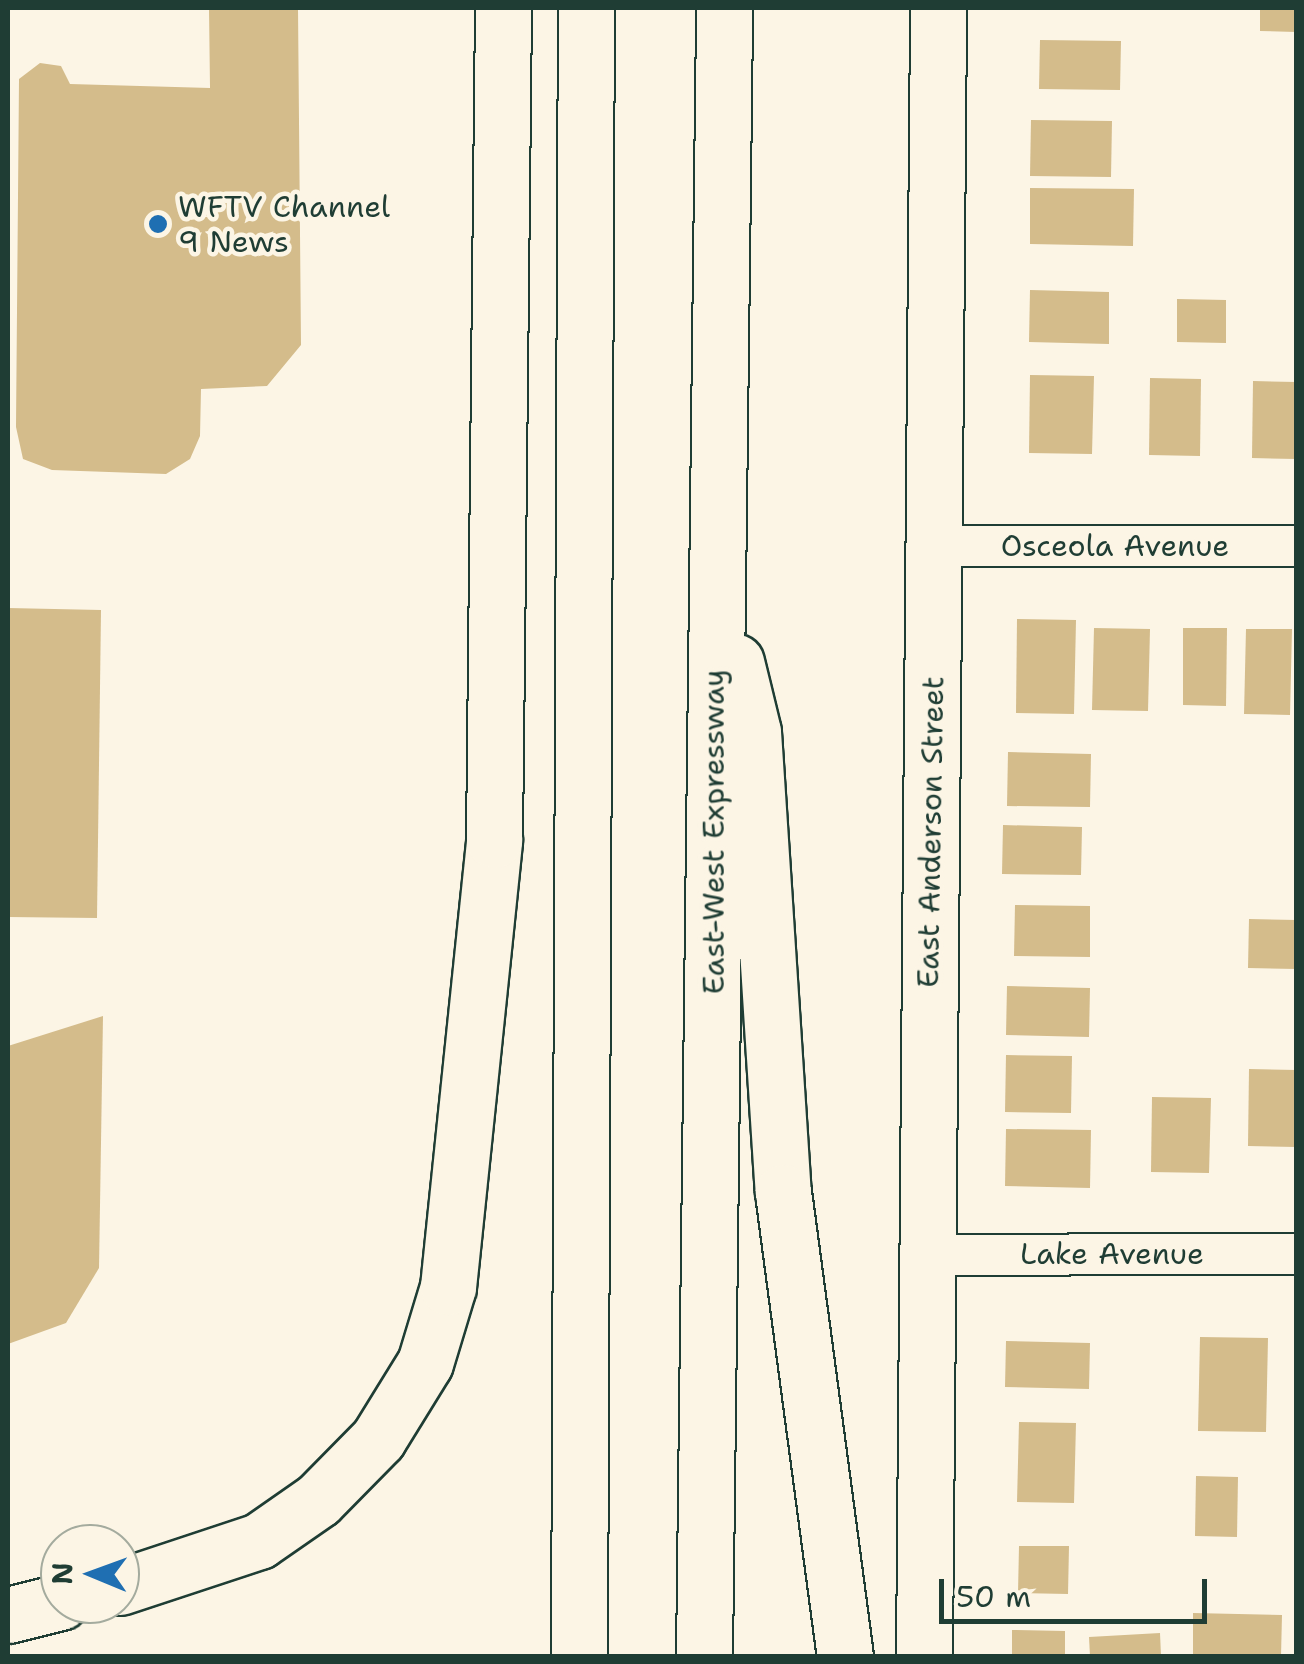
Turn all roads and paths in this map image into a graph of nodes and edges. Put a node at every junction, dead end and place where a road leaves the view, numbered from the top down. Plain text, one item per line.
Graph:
1 (503, 8) edge
2 (586, 8) edge
3 (724, 8) edge
4 (938, 8) edge
5 (934, 546) junction
6 (1296, 546) edge
7 (716, 583) junction
8 (928, 1254) junction
9 (1296, 1254) edge
10 (140, 1580) edge
11 (40, 1607) edge
12 (8, 1615) edge
13 (579, 1656) edge
14 (704, 1656) edge
15 (845, 1656) edge
16 (924, 1656) edge

1 - 10 main road
2 - 13 main road
3 - 7 main road, East-West Expressway
4 - 5 main road, East Anderson Street
5 - 6 street, Osceola Avenue
5 - 8 main road, East Anderson Street
7 - 14 main road, East-West Expressway
7 - 15 main road
8 - 9 street, Lake Avenue
8 - 16 main road, East Anderson Street
11 - 12 main road

